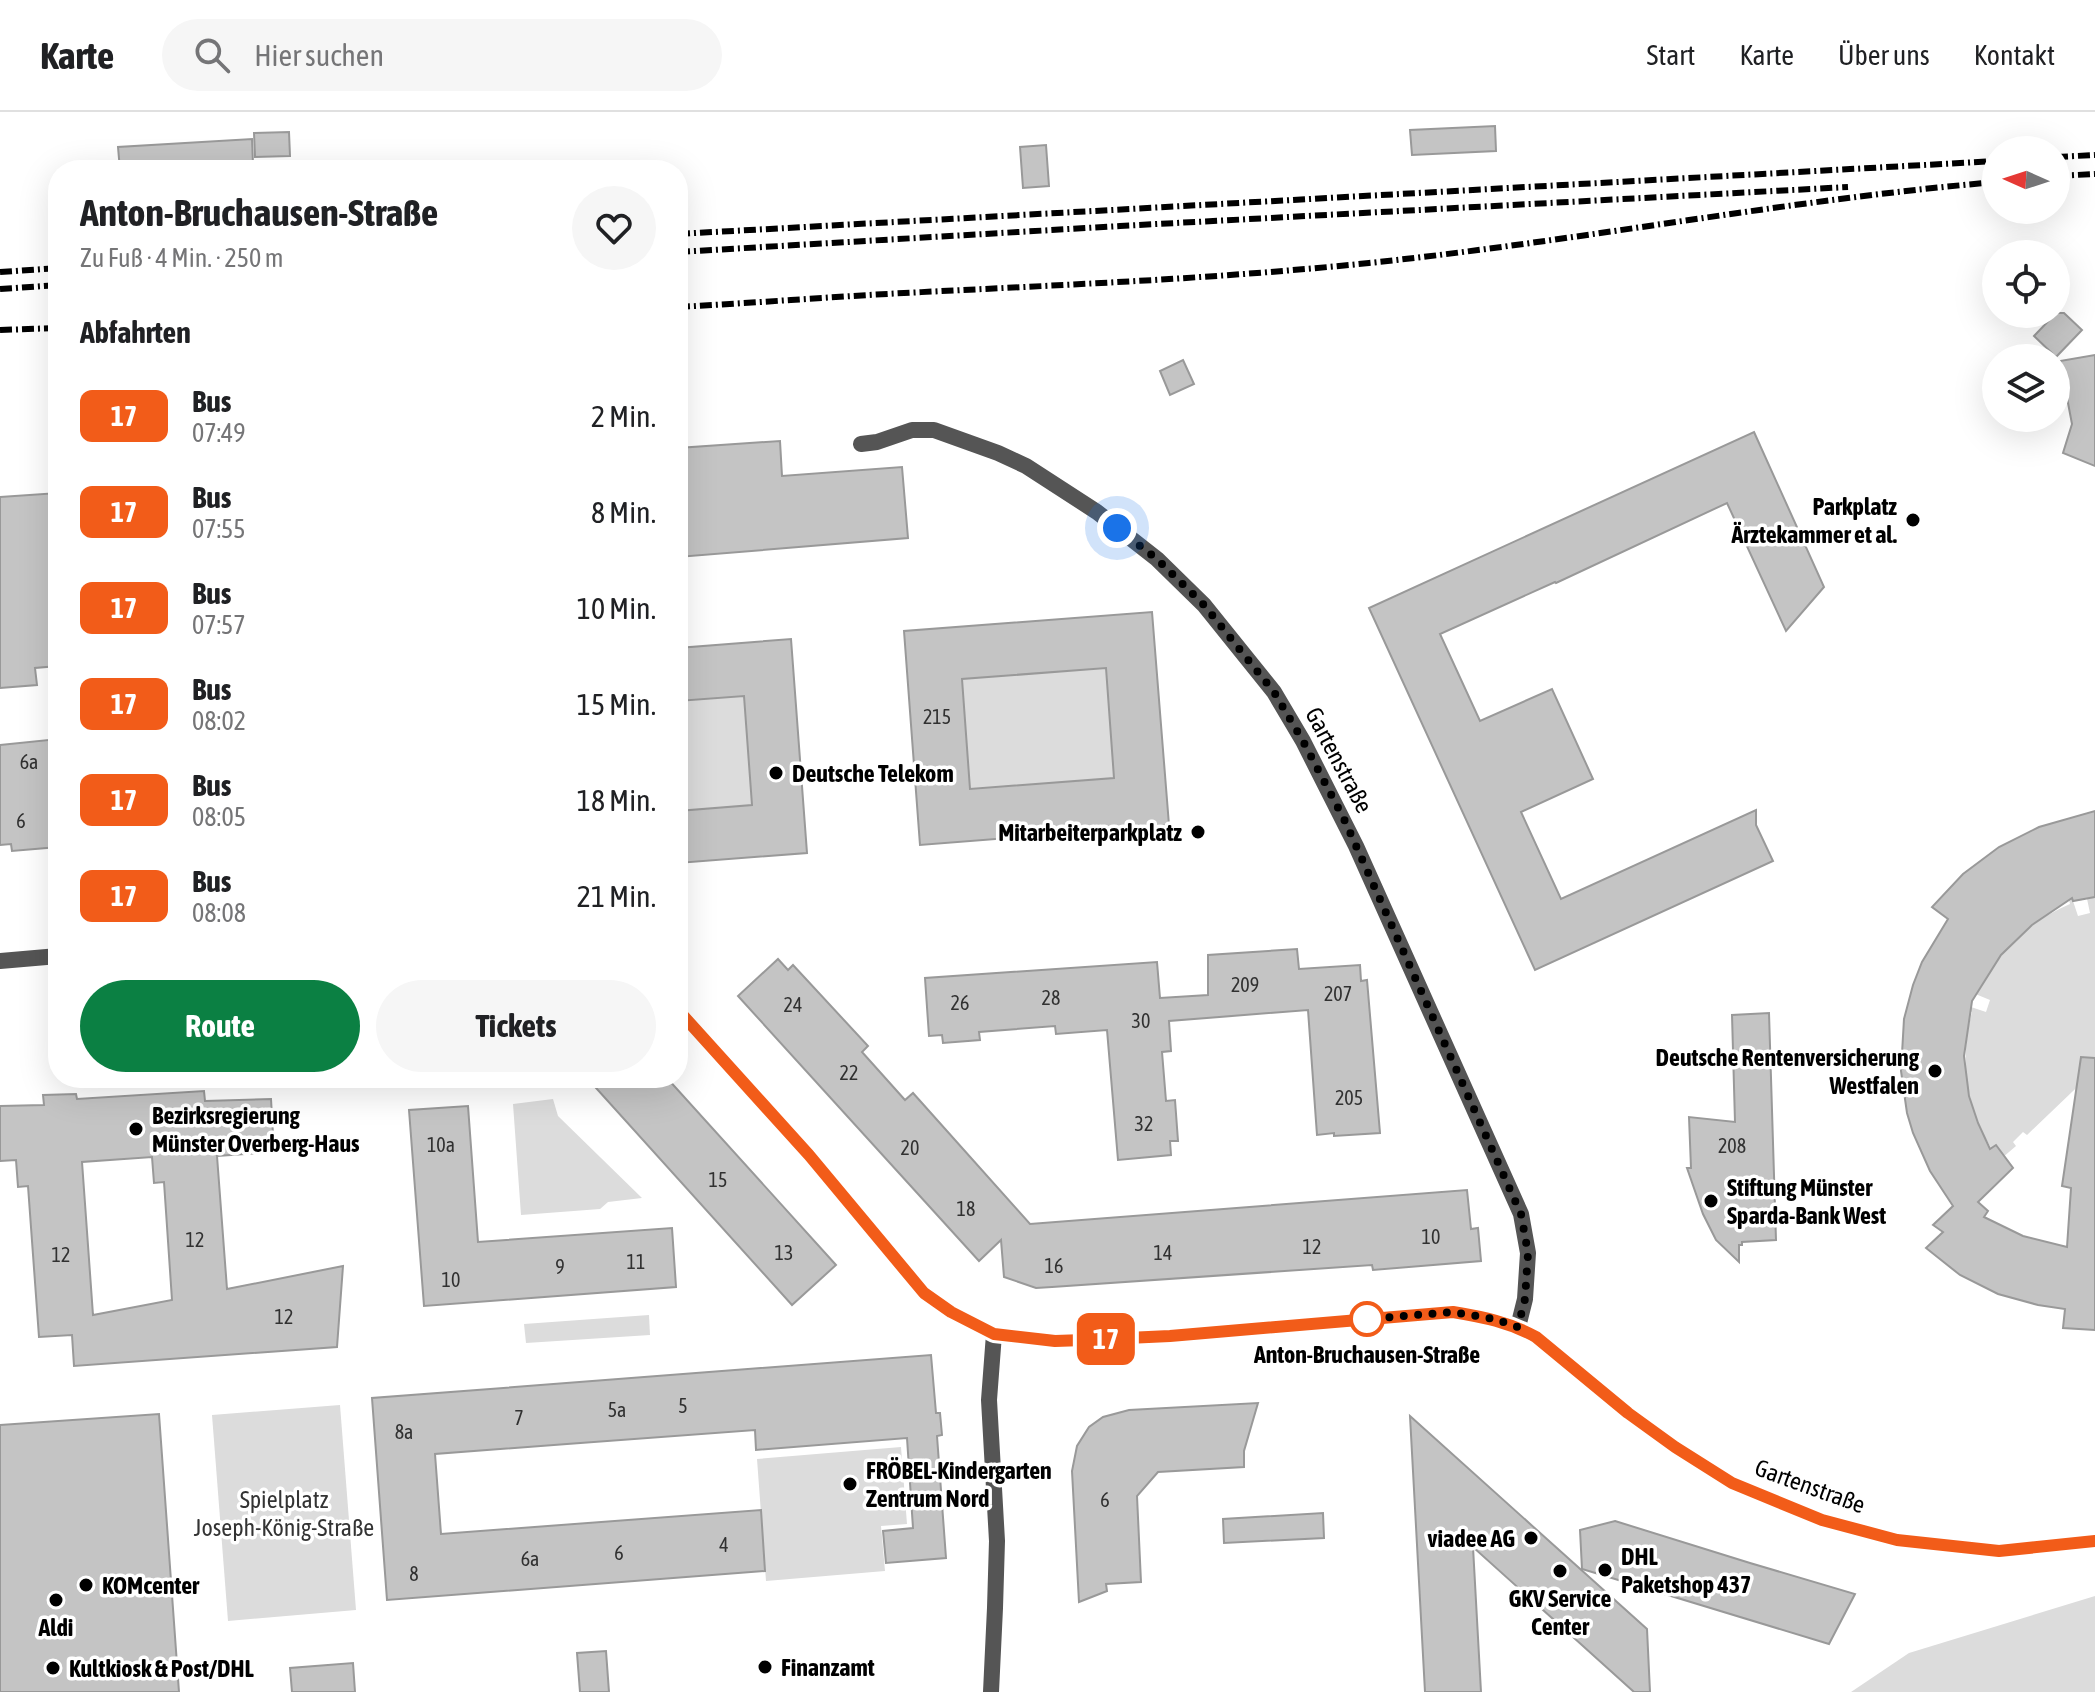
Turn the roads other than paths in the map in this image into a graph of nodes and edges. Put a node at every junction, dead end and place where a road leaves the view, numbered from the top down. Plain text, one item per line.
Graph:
1 (861, 444) dead end
2 (48, 957) edge
3 (0, 961) edge
4 (688, 1021) edge
5 (1518, 1327) junction
6 (994, 1334) junction
7 (2095, 1541) edge
8 (991, 1692) edge

1 - 5 street, Gartenstraße
2 - 3 street
4 - 6 street
5 - 6 street
5 - 7 street, Gartenstraße
6 - 8 street

